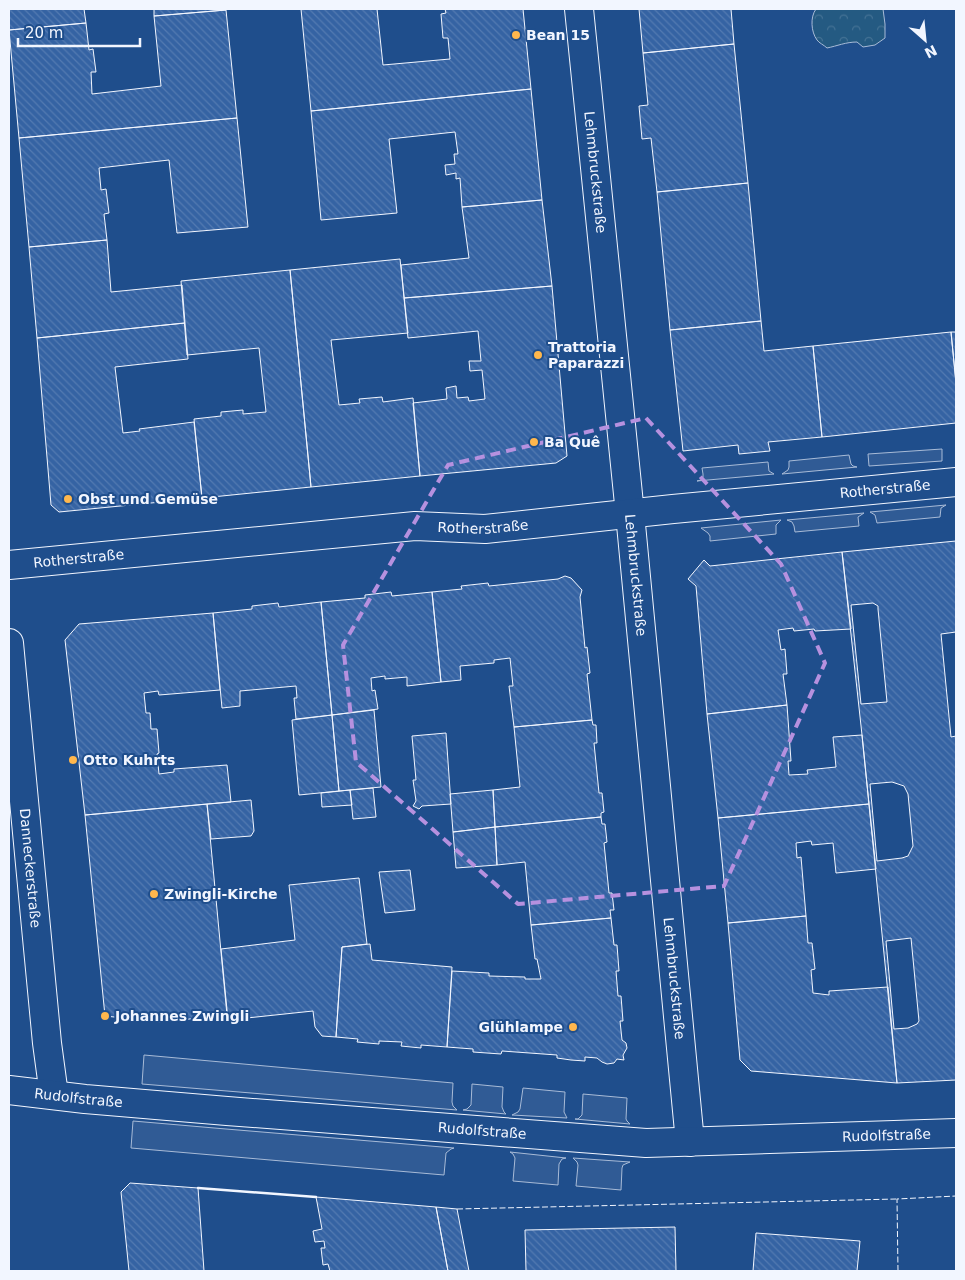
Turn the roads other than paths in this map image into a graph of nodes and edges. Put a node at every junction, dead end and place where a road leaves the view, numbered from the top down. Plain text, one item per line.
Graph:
1 (579, 9) edge
2 (956, 482) edge
3 (630, 514) junction
4 (9, 565) edge
5 (9, 643) edge
6 (9, 1090) edge
7 (54, 1095) junction
8 (956, 1133) edge
9 (690, 1142) junction

1 - 3 street, Lehmbruckstraße
2 - 3 street, Rotherstraße
3 - 4 street, Rotherstraße
3 - 9 street, Lehmbruckstraße
5 - 7 street, Danneckerstraße
6 - 7 street, Rudolfstraße
7 - 9 street, Rudolfstraße
8 - 9 street, Rudolfstraße

